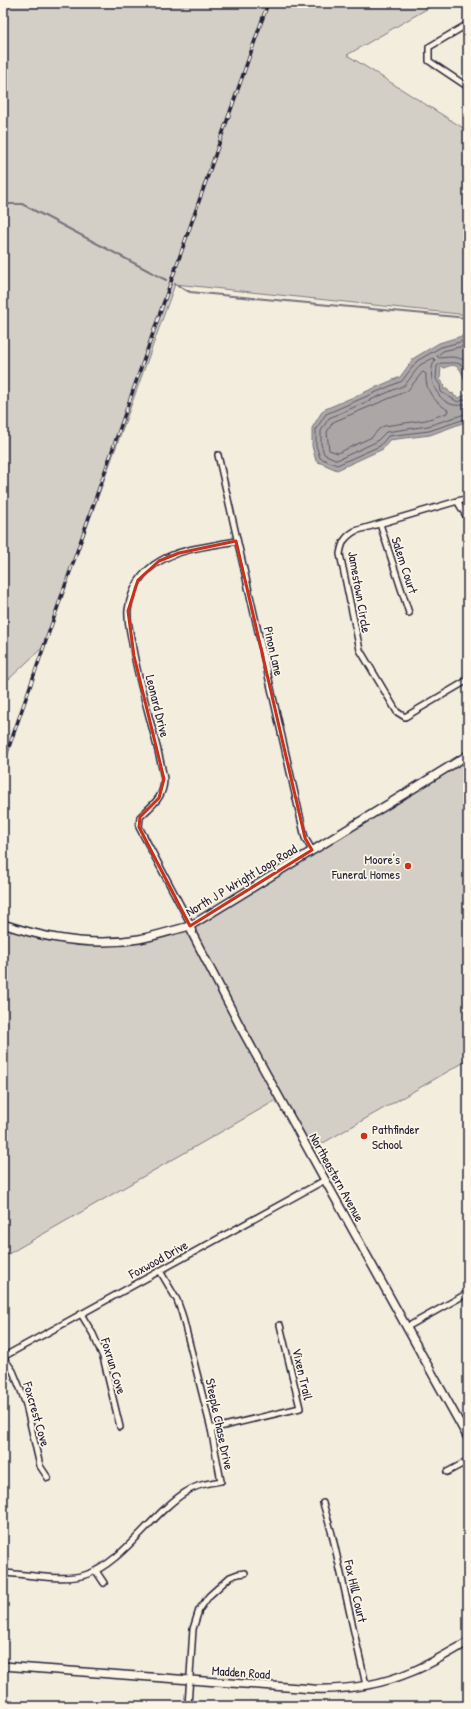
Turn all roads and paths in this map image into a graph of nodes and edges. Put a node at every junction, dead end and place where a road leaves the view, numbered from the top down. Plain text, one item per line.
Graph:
1 (468, 24) edge
2 (468, 87) edge
3 (218, 455) dead end
4 (468, 498) edge
5 (457, 501) junction
6 (468, 519) edge
7 (380, 524) junction
8 (236, 541) junction
9 (409, 613) dead end
10 (468, 680) edge
11 (468, 755) edge
12 (312, 850) junction
13 (3, 924) edge
14 (190, 926) junction
15 (325, 1180) junction
16 (160, 1271) junction
17 (468, 1293) edge
18 (81, 1314) junction
19 (280, 1325) dead end
20 (407, 1328) junction
21 (3, 1357) edge
22 (120, 1427) dead end
23 (211, 1429) junction
24 (468, 1438) edge
25 (468, 1461) edge
26 (447, 1472) dead end
27 (48, 1478) dead end
28 (323, 1503) dead end
29 (96, 1571) junction
30 (3, 1573) edge
31 (245, 1574) dead end
32 (104, 1583) dead end
33 (468, 1642) edge
34 (3, 1666) edge
35 (190, 1680) junction
36 (366, 1685) junction
37 (188, 1706) edge

1 - 2 street
3 - 8 street, Pinon Lane
4 - 5 street, Jamestown Circle
5 - 6 street
5 - 7 street, Jamestown Circle
7 - 9 street, Salem Court
7 - 10 street, Jamestown Circle
8 - 12 street, Pinon Lane
8 - 14 street, Leonard Drive
11 - 12 street, North J P Wright Loop Road
12 - 14 street, North J P Wright Loop Road
13 - 14 street, North J P Wright Loop Road
14 - 15 street, Northeastern Avenue
15 - 16 street, Foxwood Drive
15 - 20 street, Northeastern Avenue
16 - 18 street, Foxwood Drive
16 - 23 street, Steeple Chase Drive
17 - 20 street
18 - 21 street, Foxwood Drive
18 - 22 street, Foxrun Cove
19 - 23 street, Vixen Trail
20 - 24 street, Northeastern Avenue
21 - 27 street, Foxcrest Cove
23 - 29 street, Steeple Chase Drive
25 - 26 street
28 - 36 street, Fox Hill Court
29 - 30 street, Steeple Chase Drive
29 - 32 street
31 - 35 street
33 - 36 street, Madden Road
34 - 35 street, Madden Road
35 - 36 street, Madden Road
35 - 37 street

